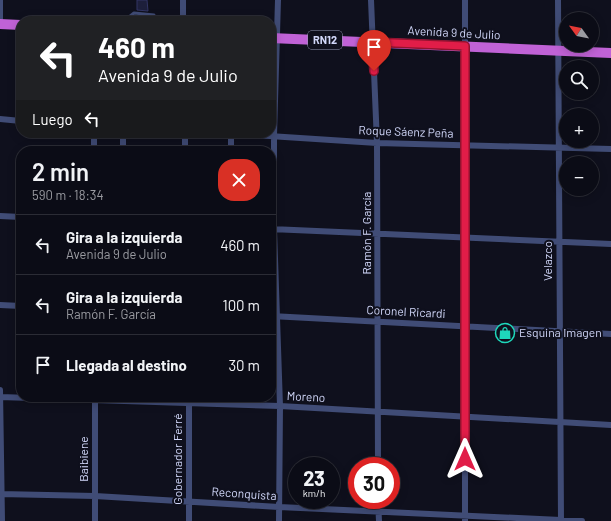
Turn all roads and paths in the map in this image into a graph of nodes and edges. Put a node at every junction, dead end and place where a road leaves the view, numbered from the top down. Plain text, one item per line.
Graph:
1 (0, 0) edge
2 (183, 0) edge
3 (278, 0) edge
4 (372, 0) edge
5 (465, 0) edge
6 (558, 0) edge
7 (130, 16) edge
8 (154, 16) edge
9 (183, 16) edge
10 (276, 19) edge
11 (0, 24) edge
12 (16, 25) edge
13 (0, 29) edge
14 (276, 38) edge
15 (372, 42) junction
16 (465, 46) junction
17 (558, 51) junction
18 (611, 53) edge
19 (0, 119) edge
20 (16, 121) edge
21 (276, 135) edge
22 (377, 143) junction
23 (465, 145) junction
24 (558, 147) junction
25 (611, 149) edge
26 (0, 216) edge
27 (16, 217) edge
28 (276, 229) edge
29 (378, 233) junction
30 (465, 237) junction
31 (559, 241) junction
32 (611, 244) edge
33 (0, 305) edge
34 (16, 306) edge
35 (276, 316) edge
36 (378, 321) junction
37 (465, 326) junction
38 (559, 331) junction
39 (611, 334) edge
40 (276, 346) edge
41 (0, 390) edge
42 (0, 397) edge
43 (16, 397) edge
44 (95, 402) edge
45 (189, 402) edge
46 (219, 402) edge
47 (280, 406) junction
48 (378, 412) junction
49 (465, 417) junction
50 (560, 422) junction
51 (611, 425) edge
52 (378, 457) edge
53 (1, 494) edge
54 (95, 496) junction
55 (189, 501) junction
56 (279, 507) junction
57 (378, 510) junction
58 (465, 518) edge
59 (560, 520) edge
60 (2, 521) edge
61 (95, 521) edge
62 (189, 521) edge
63 (279, 521) edge
64 (378, 521) edge
65 (582, 521) edge

1 - 11 street
2 - 9 street
3 - 10 street
4 - 15 street, Ramón F. García
5 - 16 street
6 - 17 street, Velazco
7 - 8 lane
11 - 12 highway
11 - 13 street
14 - 15 highway, Avenida 9 de Julio / RN12
15 - 16 highway, Avenida 9 de Julio / RN12
15 - 22 street, Ramón F. García
16 - 17 highway, Avenida 9 de Julio / RN12
16 - 23 street
17 - 18 highway, Avenida 9 de Julio / RN12
17 - 24 street, Velazco
19 - 20 street
21 - 22 street, Roque Sáenz Peña
22 - 23 street, Roque Sáenz Peña
22 - 29 street, Ramón F. García
23 - 24 street, Roque Sáenz Peña
23 - 30 street
24 - 25 street, Roque Sáenz Peña
24 - 31 street, Velazco
26 - 27 street
28 - 29 street
29 - 30 street
29 - 36 street, Ramón F. García
30 - 31 street
30 - 37 street
31 - 32 street
31 - 38 street, Velazco
33 - 34 street
35 - 36 street, Coronel Ricardi
36 - 37 street, Coronel Ricardi
36 - 48 street, Ramón F. García
37 - 38 street, Coronel Ricardi
37 - 49 street
38 - 39 street, Coronel Ricardi
38 - 50 street, Velazco
40 - 47 street
41 - 42 street
42 - 43 street, Moreno
42 - 53 street
44 - 54 street, Baibiene
45 - 55 street, Gobernador Ferré
46 - 47 street, Moreno
47 - 48 street, Moreno
47 - 56 street
48 - 49 street, Moreno
48 - 52 street, Ramón F. García
49 - 50 street, Moreno
49 - 58 street
50 - 51 street, Moreno
50 - 59 street, Velazco
53 - 54 street, Reconquista
53 - 60 street
54 - 55 street, Reconquista
54 - 61 street, Baibiene
55 - 56 street, Reconquista
55 - 62 street, Gobernador Ferré
56 - 57 street, Reconquista
56 - 63 street
57 - 58 street, Reconquista
57 - 64 street
58 - 59 street, Reconquista
59 - 65 street, Reconquista

